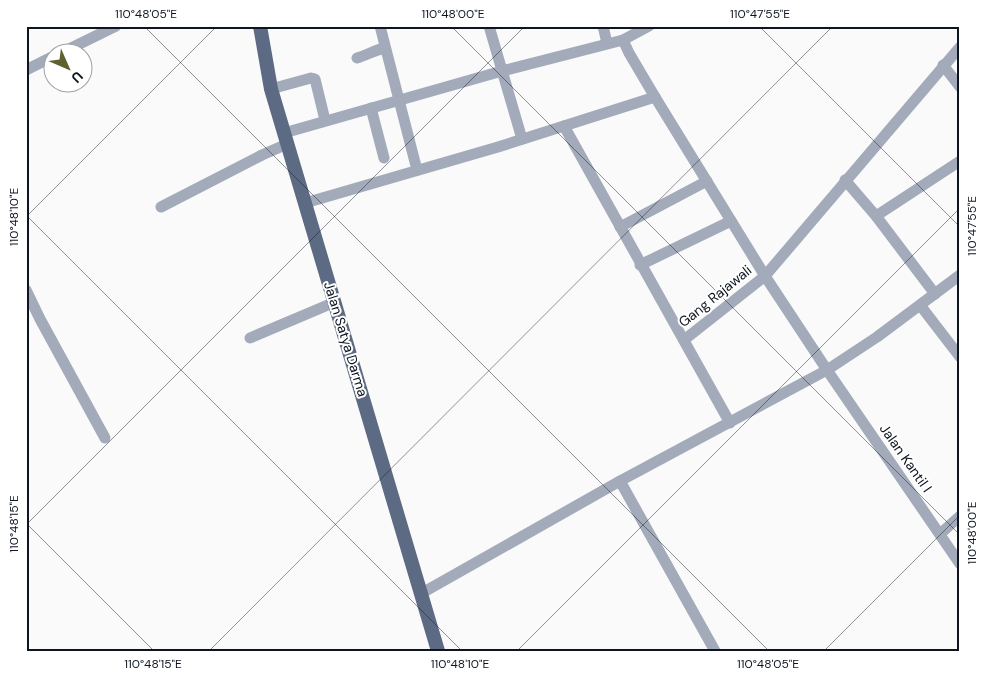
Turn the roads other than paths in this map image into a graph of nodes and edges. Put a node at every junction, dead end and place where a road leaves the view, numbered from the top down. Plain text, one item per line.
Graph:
1 (260, 26) edge
2 (380, 26) edge
3 (489, 26) edge
4 (603, 26) edge
5 (649, 26) edge
6 (115, 27) edge
7 (623, 40) junction
8 (84, 42) edge
9 (607, 43) junction
10 (960, 47) edge
11 (385, 48) junction
12 (357, 58) dead end
13 (42, 63) edge
14 (943, 65) junction
15 (26, 70) edge
16 (502, 71) junction
17 (960, 87) edge
18 (271, 89) junction
19 (655, 97) junction
20 (399, 100) junction
21 (371, 108) junction
22 (324, 120) junction
23 (564, 126) junction
24 (285, 139) junction
25 (522, 139) junction
26 (384, 158) dead end
27 (960, 161) edge
28 (417, 170) junction
29 (707, 180) junction
30 (845, 180) junction
31 (305, 203) junction
32 (161, 207) dead end
33 (876, 216) junction
34 (730, 221) junction
35 (620, 227) junction
36 (640, 265) junction
37 (960, 275) edge
38 (764, 276) junction
39 (26, 290) edge
40 (935, 294) junction
41 (335, 302) junction
42 (920, 305) junction
43 (250, 338) dead end
44 (684, 340) junction
45 (960, 358) edge
46 (827, 370) junction
47 (730, 423) junction
48 (105, 438) dead end
49 (620, 481) junction
50 (960, 516) edge
51 (940, 534) junction
52 (960, 564) edge
53 (422, 593) junction
54 (438, 651) edge
55 (715, 651) edge

1 - 18 main road, Jalan Satya Darma
2 - 11 street
3 - 16 street
4 - 9 street
5 - 7 street
6 - 8 street
7 - 9 street
7 - 19 street, Jalan Kantil I
9 - 16 street
10 - 14 street, Gang Rajawali
11 - 12 street
11 - 20 street
13 - 15 street
14 - 17 street
14 - 30 street, Gang Rajawali
16 - 20 street
16 - 25 street
18 - 22 street
18 - 24 main road, Jalan Satya Darma
19 - 23 street
19 - 29 street, Jalan Kantil I
20 - 21 street
20 - 28 street
21 - 22 street
21 - 26 street
22 - 24 street
23 - 25 street
23 - 35 street
24 - 31 main road, Jalan Satya Darma
24 - 32 street
25 - 28 street
27 - 33 street
28 - 31 street
29 - 34 street, Jalan Kantil I
29 - 35 street
30 - 33 street
30 - 38 street, Gang Rajawali
31 - 41 main road, Jalan Satya Darma
33 - 40 street
34 - 36 street
34 - 38 street, Jalan Kantil I
35 - 36 street
36 - 44 street
37 - 40 street
38 - 44 street, Gang Rajawali
38 - 46 street, Jalan Kantil I
39 - 48 street
40 - 42 street
41 - 43 street
41 - 53 main road, Jalan Satya Darma
42 - 45 street
42 - 46 street
44 - 47 street
46 - 47 street
46 - 51 street, Jalan Kantil I
47 - 49 street
49 - 53 street
49 - 55 street
50 - 51 street
51 - 52 street, Jalan Kantil I
53 - 54 main road, Jalan Satya Darma

